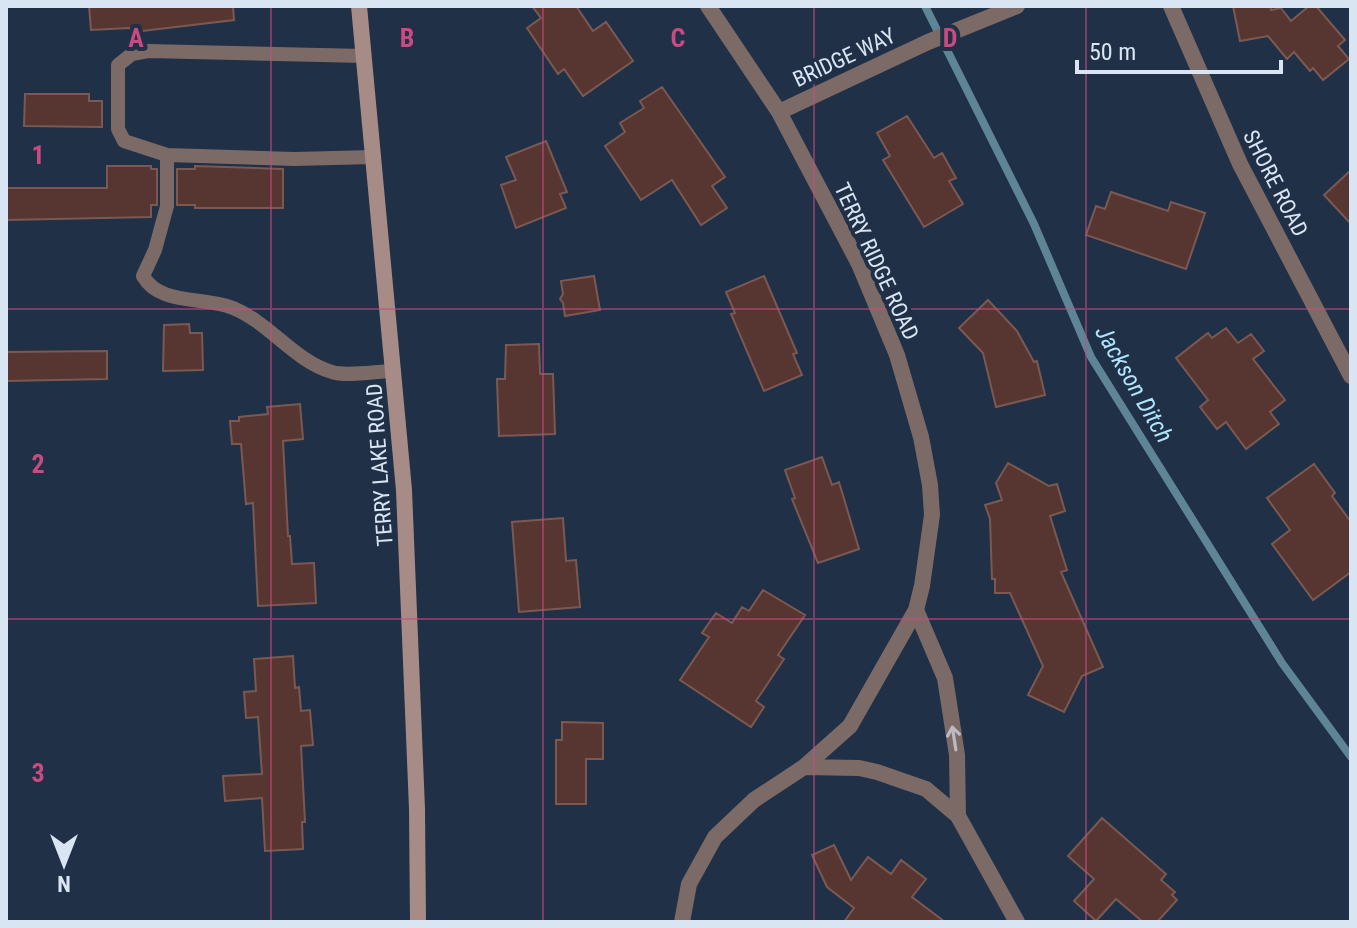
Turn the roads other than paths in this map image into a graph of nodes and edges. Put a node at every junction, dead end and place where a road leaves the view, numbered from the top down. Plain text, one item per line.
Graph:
1 (359, 6) edge
2 (708, 6) edge
3 (1017, 6) edge
4 (1171, 6) edge
5 (364, 56) junction
6 (779, 112) junction
7 (167, 155) junction
8 (374, 157) junction
9 (394, 371) junction
10 (1351, 376) edge
11 (916, 610) junction
12 (804, 767) junction
13 (958, 816) junction
14 (418, 922) edge
15 (682, 922) edge
16 (1017, 922) edge

1 - 5 main road, TERRY LAKE ROAD
2 - 6 street, TERRY RIDGE ROAD
3 - 6 street, BRIDGE WAY
4 - 10 street, SHORE ROAD
5 - 7 lane
5 - 8 main road, TERRY LAKE ROAD
6 - 11 street, TERRY RIDGE ROAD
7 - 8 lane
7 - 9 lane
8 - 9 main road, TERRY LAKE ROAD
9 - 14 main road, TERRY LAKE ROAD
11 - 12 street, TERRY RIDGE ROAD
13 -> 11 street
12 - 13 street
12 - 15 street, TERRY RIDGE ROAD
13 - 16 street

